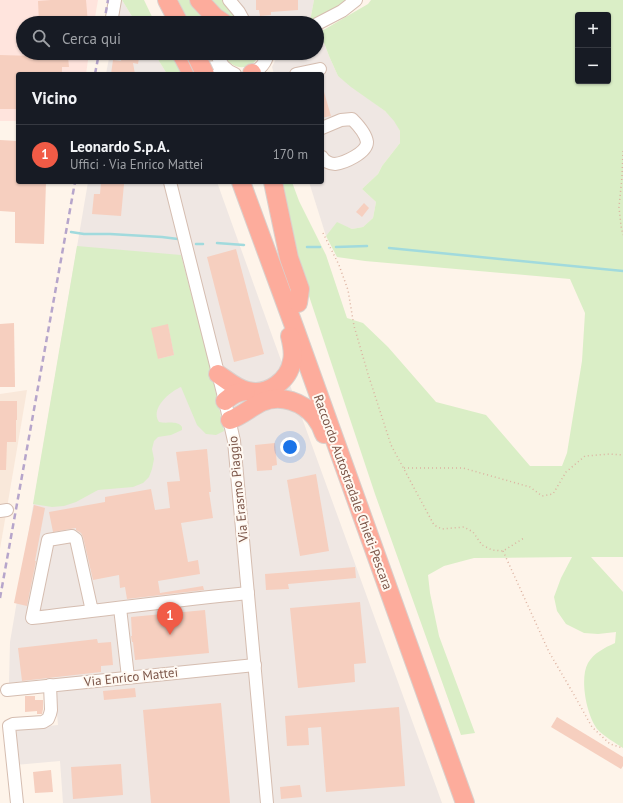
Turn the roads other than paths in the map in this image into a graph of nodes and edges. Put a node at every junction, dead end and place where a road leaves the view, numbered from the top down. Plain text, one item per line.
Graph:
1 (115, 0) edge
2 (154, 0) edge
3 (168, 0) edge
4 (199, 0) edge
5 (229, 0) edge
6 (356, 0) edge
7 (112, 16) edge
8 (162, 16) edge
9 (176, 16) edge
10 (214, 16) edge
11 (241, 16) edge
12 (324, 20) edge
13 (187, 60) edge
14 (196, 60) edge
15 (210, 60) edge
16 (220, 60) edge
17 (266, 60) edge
18 (320, 69) dead end
19 (197, 72) edge
20 (198, 72) edge
21 (199, 72) edge
22 (202, 72) edge
23 (238, 72) edge
24 (241, 72) edge
25 (248, 72) edge
26 (306, 72) edge
27 (324, 127) edge
28 (324, 160) edge
29 (170, 184) edge
30 (242, 184) edge
31 (254, 184) edge
32 (273, 184) edge
33 (278, 284) junction
34 (298, 303) junction
35 (218, 374) junction
36 (246, 391) junction
37 (225, 401) junction
38 (230, 420) junction
39 (349, 479) junction
40 (248, 593) junction
41 (120, 608) junction
42 (92, 611) junction
43 (255, 665) junction
44 (128, 677) junction
45 (50, 685) junction
46 (7, 690) dead end
47 (17, 803) edge
48 (267, 803) edge
49 (465, 803) edge
50 (477, 803) edge

1 - 7 street
2 - 8 highway
3 - 9 highway
4 - 10 highway
5 - 11 street
6 - 12 street
13 - 19 highway
14 - 20 highway, bridge
15 - 21 street
16 - 24 street
17 - 25 street
18 - 26 street
22 - 23 street
27 - 28 street
29 - 35 street, Via Erasmo Piaggio
30 - 33 highway, Raccordo Autostradale Chieti-Pescara
31 - 34 highway, Raccordo Autostradale Chieti-Pescara
32 - 34 highway
33 - 36 highway
33 - 39 highway, Raccordo Autostradale Chieti-Pescara
34 - 50 highway, Raccordo Autostradale Chieti-Pescara
35 - 36 highway
35 - 37 street, Via Erasmo Piaggio
36 - 37 highway
37 - 38 street, Via Erasmo Piaggio
38 - 39 highway
38 - 40 street, Via Erasmo Piaggio
39 - 49 highway, Raccordo Autostradale Chieti-Pescara
40 - 41 street
40 - 43 street, Via Erasmo Piaggio
41 - 42 street
41 - 44 street
42 - 42 street
43 - 44 street, Via Enrico Mattei
43 - 48 street, Via Erasmo Piaggio
44 - 45 street, Via Enrico Mattei
45 - 46 street, Via Enrico Mattei
45 - 47 street

